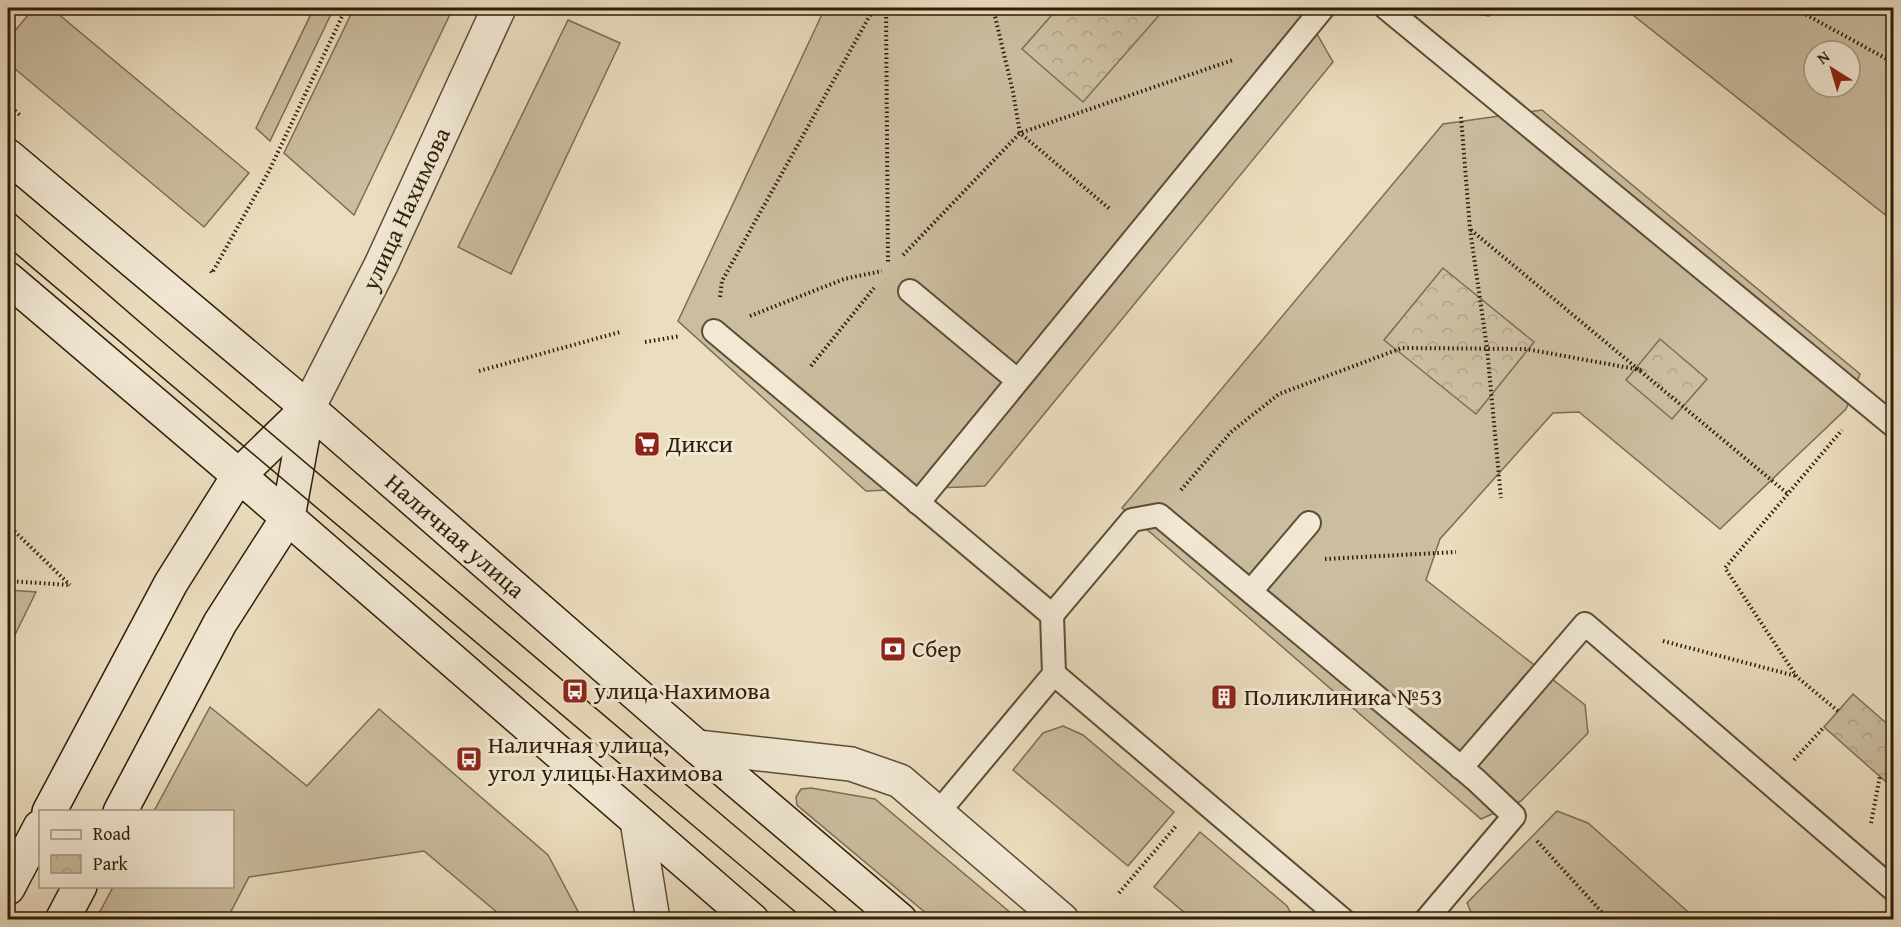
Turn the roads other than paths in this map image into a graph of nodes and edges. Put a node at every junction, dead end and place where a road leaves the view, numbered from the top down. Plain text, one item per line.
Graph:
1 (499, 8) edge
2 (1323, 8) edge
3 (1386, 8) edge
4 (8, 156) edge
5 (8, 279) edge
6 (910, 291) dead end
7 (714, 331) road end
8 (1017, 380) junction
9 (308, 408) junction
10 (1893, 426) edge
11 (239, 475) junction
12 (918, 503) junction
13 (288, 517) junction
14 (1309, 523) dead end
15 (1251, 591) junction
16 (1052, 615) junction
17 (1054, 674) junction
18 (697, 747) junction
19 (1461, 768) junction
20 (50, 810) edge
21 (121, 810) edge
22 (937, 814) junction
23 (637, 821) junction
24 (39, 829) edge
25 (8, 888) edge
26 (79, 888) edge
27 (1893, 890) edge
28 (62, 920) edge
29 (653, 920) edge
30 (752, 920) edge
31 (900, 920) edge
32 (1062, 920) edge
33 (1343, 920) edge
34 (1426, 920) edge

1 - 9 main road, улица Нахимова
2 - 8 lane
3 - 10 lane
4 - 9 main road, Наличная улица
5 - 11 main road
6 - 8 lane
7 - 12 lane
8 - 12 lane
9 - 11 main road, улица Нахимова
9 - 13 main road, улица Нахимова
9 - 18 main road, Наличная улица
11 - 13 main road
11 - 20 main road, улица Нахимова
12 - 16 lane
13 - 21 main road, улица Нахимова
13 - 23 main road
14 - 15 lane
15 - 16 lane
15 - 19 lane
16 - 17 lane
17 - 22 lane
17 - 33 lane
18 - 22 main road
18 - 31 main road, Наличная улица
19 - 27 lane
19 - 34 lane
22 - 32 main road
23 - 29 main road
23 - 30 main road
24 - 25 main road
26 - 28 main road

